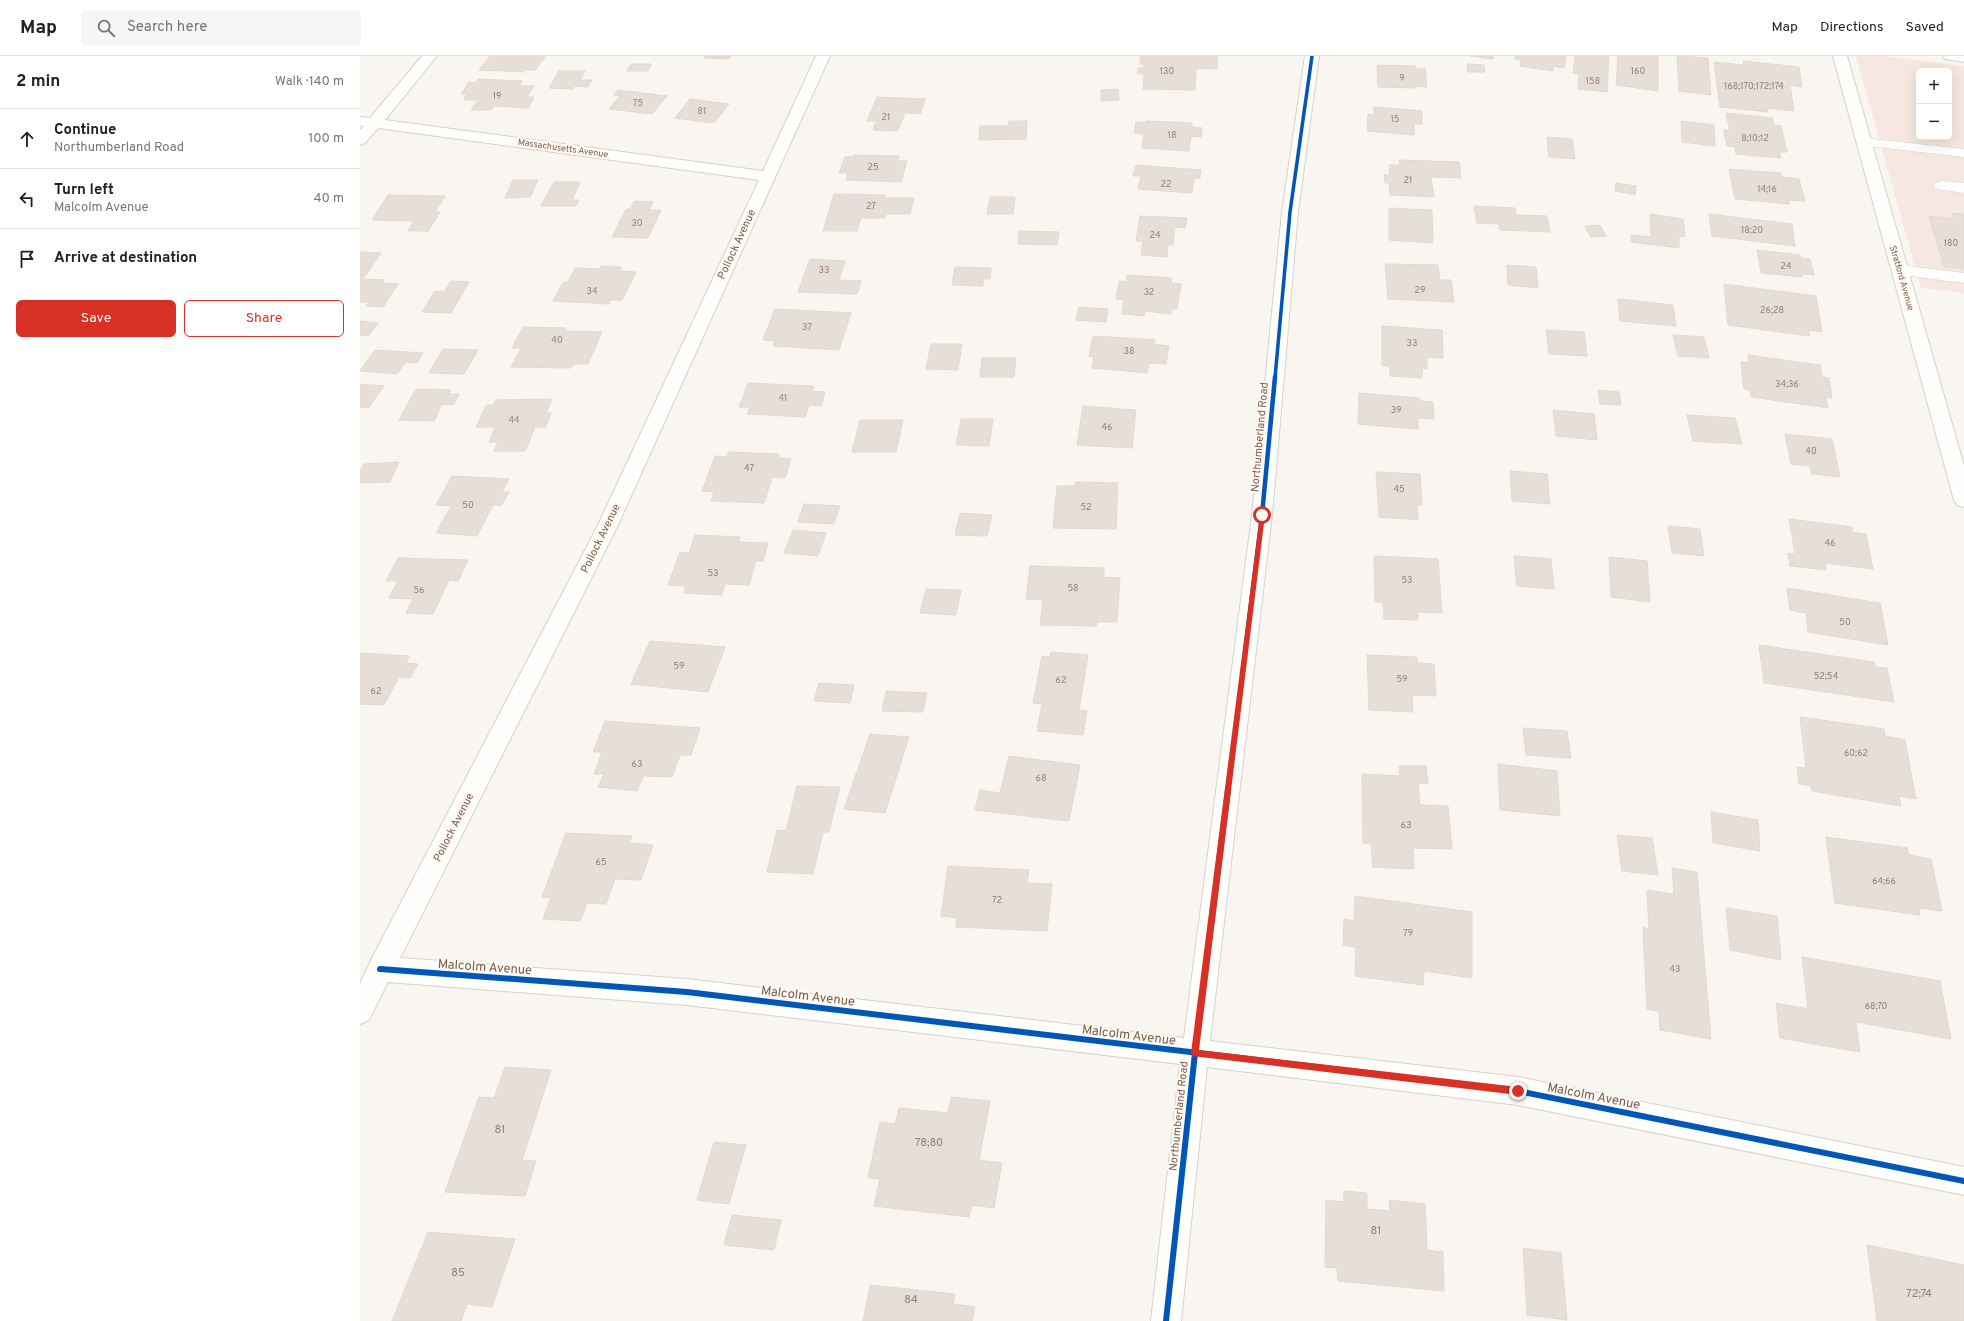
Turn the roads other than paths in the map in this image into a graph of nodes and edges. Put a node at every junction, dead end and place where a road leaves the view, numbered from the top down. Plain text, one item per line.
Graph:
1 (430, 56) edge
2 (823, 56) edge
3 (1312, 56) edge
4 (1840, 56) edge
5 (1950, 56) edge
6 (1964, 58) edge
7 (367, 121) edge
8 (360, 140) edge
9 (1864, 142) junction
10 (1964, 153) edge
11 (767, 176) junction
12 (1941, 186) dead end
13 (1964, 188) edge
14 (1900, 270) junction
15 (1964, 278) edge
16 (1964, 500) edge
17 (380, 970) junction
18 (360, 1011) edge
19 (1195, 1053) junction
20 (1964, 1181) edge
21 (1166, 1321) edge

1 - 7 street
2 - 11 street, Pollock Avenue
3 - 19 street, Northumberland Road
4 - 9 street, Stratford Avenue
5 - 6 street
7 - 8 street
7 - 11 street, Massachusetts Avenue
9 - 10 lane
9 - 14 street, Stratford Avenue
11 - 17 street, Pollock Avenue
12 - 13 lane
14 - 15 lane
14 - 16 street, Stratford Avenue
17 - 18 street, Pollock Avenue
17 - 19 street, Malcolm Avenue
19 - 20 street, Malcolm Avenue
19 - 21 street, Northumberland Road

